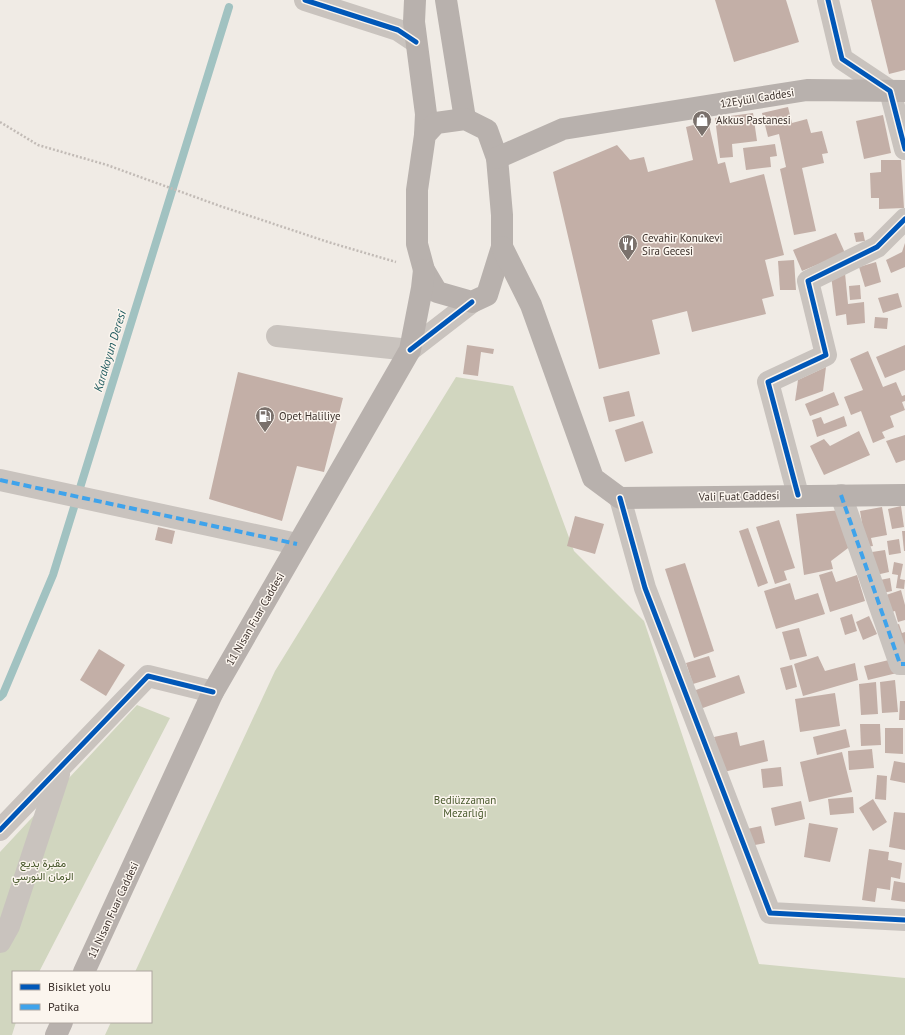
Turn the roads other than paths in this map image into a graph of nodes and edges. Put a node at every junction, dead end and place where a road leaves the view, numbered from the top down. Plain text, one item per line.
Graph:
1 (304, 0) edge
2 (415, 0) edge
3 (446, 0) edge
4 (828, 0) edge
5 (416, 42) junction
6 (898, 91) edge
7 (465, 119) junction
8 (425, 136) junction
9 (905, 149) edge
10 (496, 158) junction
11 (905, 219) edge
12 (502, 247) junction
13 (424, 270) junction
14 (472, 302) junction
15 (277, 336) dead end
16 (410, 350) junction
17 (0, 480) edge
18 (905, 495) edge
19 (798, 496) junction
20 (841, 496) junction
21 (620, 498) junction
22 (297, 544) junction
23 (905, 664) edge
24 (213, 692) junction
25 (60, 769) junction
26 (0, 830) edge
27 (905, 920) edge
28 (0, 942) edge
29 (84, 971) edge
30 (62, 1023) edge
31 (56, 1035) edge

1 - 5 street
2 - 5 main road
3 - 7 main road
4 - 6 street
5 - 8 main road
6 - 9 street
6 - 10 main road, 12Eylül Caddesi
7 - 8 main road
7 - 10 main road
8 - 13 main road
10 - 12 main road
11 - 19 street
12 - 14 main road
12 - 21 main road
13 - 14 main road
13 - 16 main road, 11 Nisan Fuar Caddesi
14 - 16 street
15 - 16 street
16 - 22 main road, 11 Nisan Fuar Caddesi
17 - 22 street
18 - 20 main road, Vali Fuat Caddesi
19 - 20 main road, Vali Fuat Caddesi
19 - 21 main road, Vali Fuat Caddesi
20 - 23 street
21 - 27 street
22 - 24 main road, 11 Nisan Fuar Caddesi
24 - 25 street
24 - 29 main road, 11 Nisan Fuar Caddesi
25 - 26 street
25 - 28 street
30 - 31 main road

